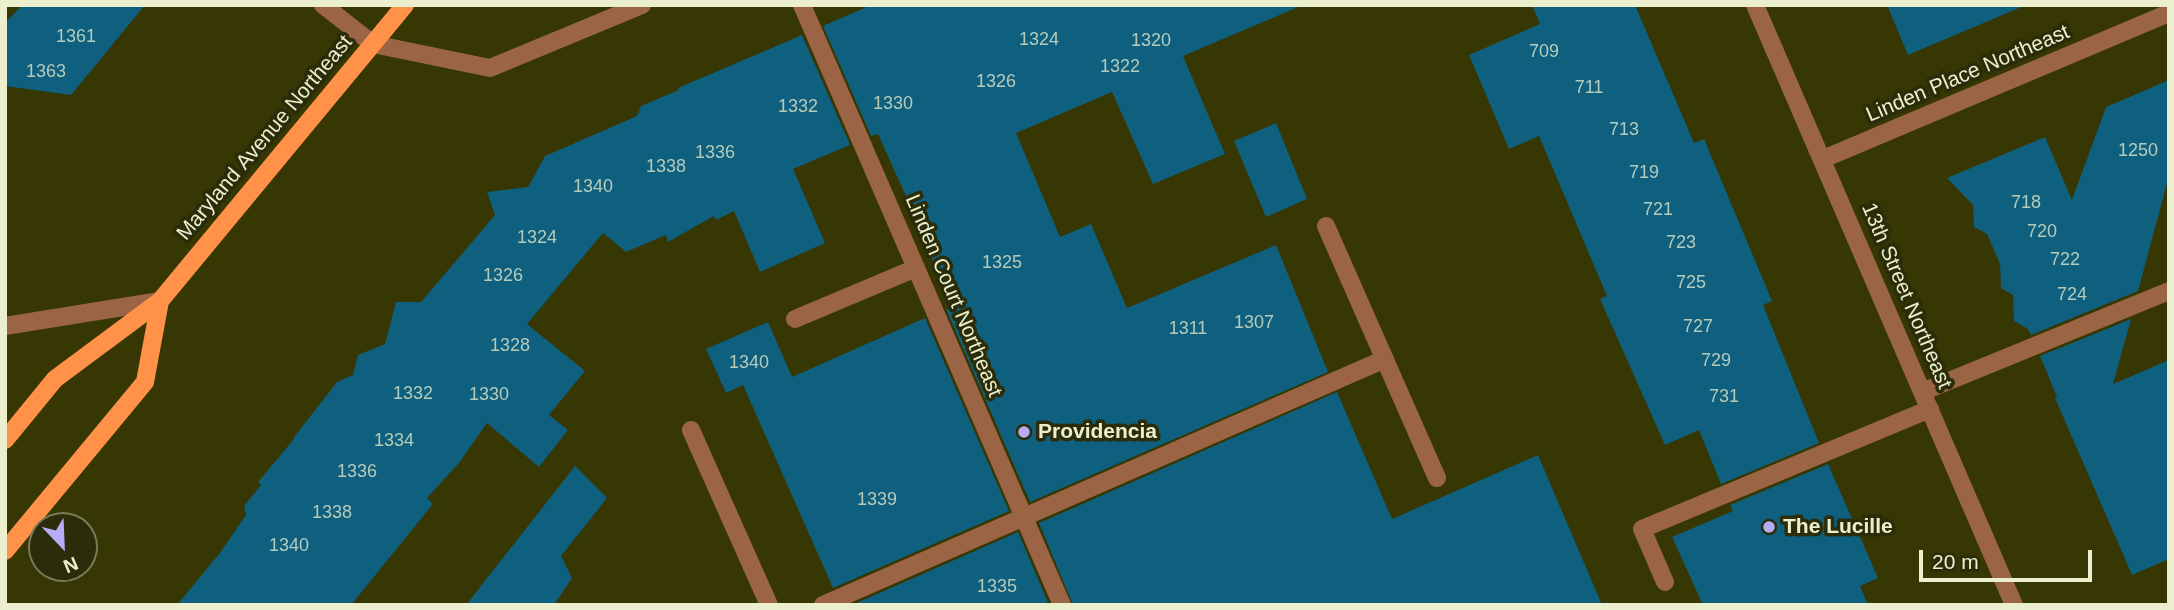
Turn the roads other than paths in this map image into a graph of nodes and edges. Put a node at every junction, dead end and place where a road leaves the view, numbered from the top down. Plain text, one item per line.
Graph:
1 (323, 5) edge
2 (405, 5) edge
3 (642, 5) edge
4 (802, 5) edge
5 (1755, 5) edge
6 (2169, 13) edge
7 (373, 44) junction
8 (1823, 159) junction
9 (1326, 226) dead end
10 (916, 268) junction
11 (2169, 291) edge
12 (160, 301) junction
13 (795, 319) dead end
14 (5, 326) edge
15 (1385, 359) junction
16 (1922, 392) junction
17 (1930, 409) junction
18 (691, 430) dead end
19 (5, 440) edge
20 (1437, 478) dead end
21 (1024, 517) junction
22 (5, 551) edge
23 (1665, 582) dead end
24 (769, 605) edge
25 (823, 605) edge
26 (1062, 605) edge
27 (2014, 605) edge

1 - 7 street
2 - 7 main road, Maryland Avenue Northeast
3 - 7 street
4 - 10 street, Linden Court Northeast
5 - 8 street, 13th Street Northeast
6 - 8 street, Linden Place Northeast
7 - 12 main road, Maryland Avenue Northeast
8 - 16 street, 13th Street Northeast
9 - 15 street
10 - 13 street
10 - 21 street, Linden Court Northeast
11 - 16 street
12 - 14 street
12 - 19 main road, Maryland Avenue Northeast
12 - 22 main road, Maryland Avenue Northeast
15 - 20 street
15 - 21 street
16 - 17 street, 13th Street Northeast
17 - 23 street
17 - 27 street, 13th Street Northeast
18 - 24 street
21 - 25 street
21 - 26 street, Linden Court Northeast

